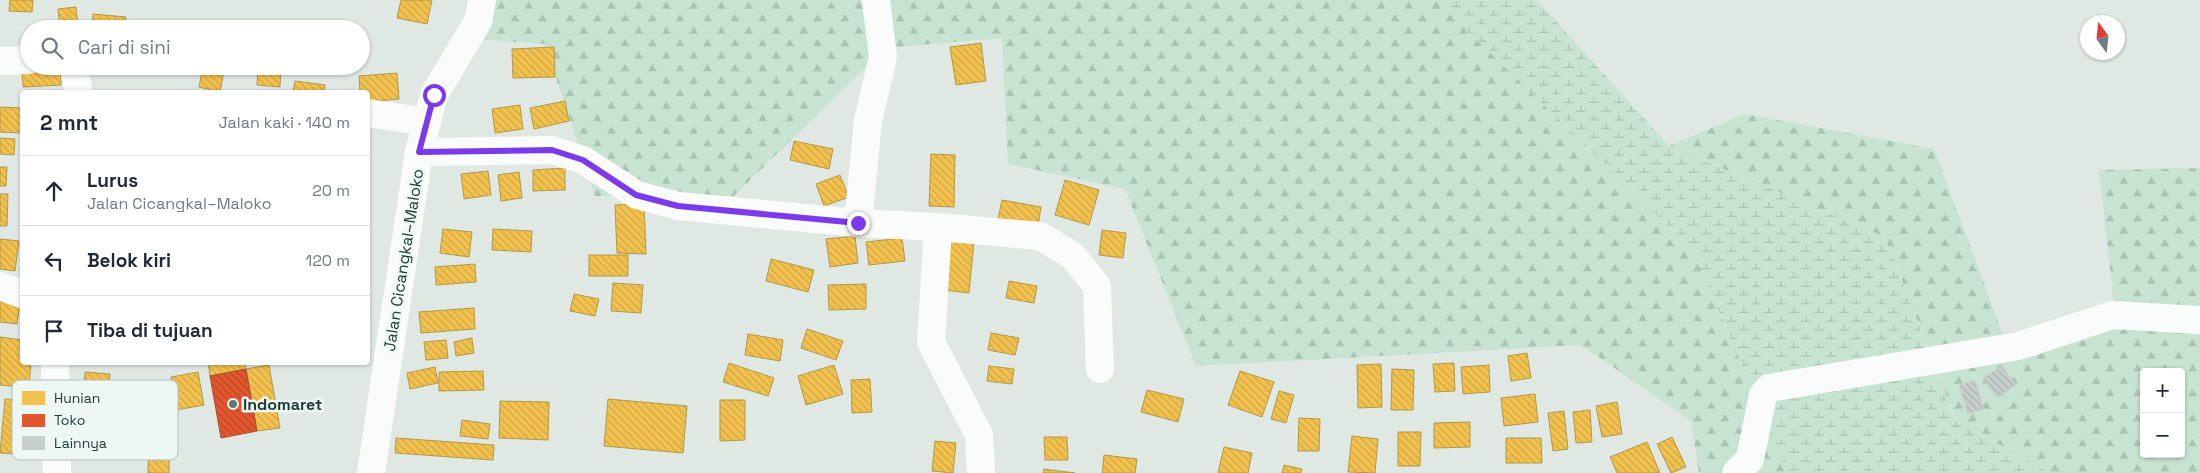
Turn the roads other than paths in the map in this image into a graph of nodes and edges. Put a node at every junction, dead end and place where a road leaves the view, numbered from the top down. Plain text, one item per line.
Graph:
1 (482, 0) edge
2 (876, 0) edge
3 (20, 60) edge
4 (0, 61) edge
5 (75, 75) edge
6 (79, 90) edge
7 (370, 113) edge
8 (426, 122) junction
9 (419, 152) junction
10 (858, 223) junction
11 (938, 226) junction
12 (0, 286) edge
13 (20, 293) edge
14 (2200, 320) edge
15 (55, 365) edge
16 (1100, 369) dead end
17 (55, 380) edge
18 (57, 460) edge
19 (57, 473) edge
20 (371, 473) edge
21 (981, 473) edge
22 (1736, 473) edge

1 - 8 street, Jalan Cicangkal–Maloko
2 - 10 street
3 - 4 street
5 - 6 street
7 - 8 street
8 - 9 street, Jalan Cicangkal–Maloko
9 - 10 street
9 - 20 street, Jalan Cicangkal–Maloko
10 - 11 street
11 - 16 street
11 - 21 street
12 - 13 street
14 - 22 street
15 - 17 street
18 - 19 street

